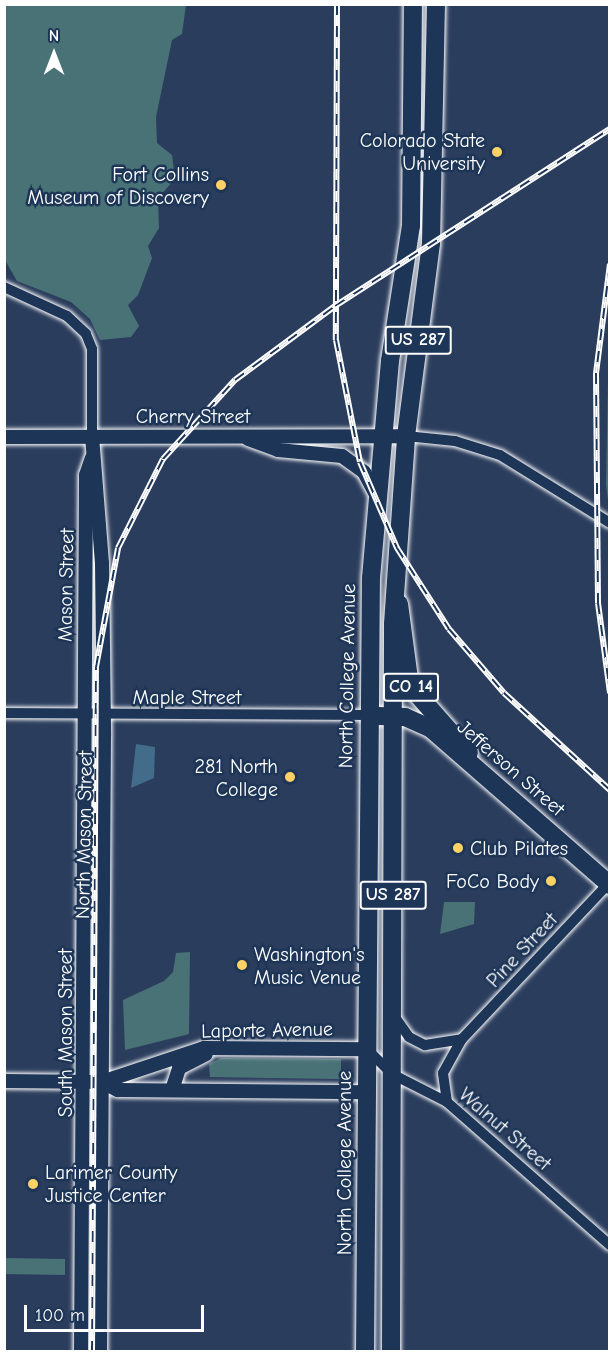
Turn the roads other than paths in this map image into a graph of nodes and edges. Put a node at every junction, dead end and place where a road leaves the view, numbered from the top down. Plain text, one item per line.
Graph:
1 (413, 4) edge
2 (436, 4) edge
3 (4, 287) edge
4 (382, 435) junction
5 (4, 436) edge
6 (92, 436) junction
7 (240, 436) junction
8 (406, 436) junction
9 (92, 458) junction
10 (376, 495) junction
11 (609, 523) edge
12 (395, 588) junction
13 (4, 713) edge
14 (84, 714) junction
15 (104, 714) junction
16 (369, 715) junction
17 (392, 716) junction
18 (474, 764) junction
19 (609, 885) edge
20 (393, 1015) junction
21 (462, 1039) junction
22 (264, 1047) junction
23 (367, 1049) junction
24 (392, 1074) junction
25 (4, 1081) edge
26 (84, 1082) junction
27 (102, 1082) junction
28 (172, 1090) junction
29 (366, 1092) junction
30 (447, 1102) junction
31 (609, 1245) edge
32 (81, 1352) edge
33 (100, 1352) edge
34 (365, 1352) edge
35 (391, 1352) edge

1 - 4 highway, North College Avenue / US 287
2 - 8 highway, US 287
3 - 6 street
4 - 7 street, Cherry Street
4 - 8 street, Cherry Street
4 - 10 highway, North College Avenue / US 287
5 - 6 street, Cherry Street
6 - 7 street, Cherry Street
6 - 9 street, Mason Street
7 - 10 street
8 - 11 street
8 - 12 highway, US 287
9 - 14 street, Mason Street
9 - 15 street, Mason Street
10 - 16 highway, North College Avenue / US 287
12 - 17 highway, US 287
12 - 18 highway, CO 14
13 - 14 street, Maple Street
14 - 15 street, Maple Street
14 - 26 street, South Mason Street
15 - 16 street, Maple Street
15 - 27 street, North Mason Street
16 - 17 highway, Jefferson Street
16 - 23 highway, North College Avenue / US 287
17 - 18 highway, Jefferson Street / CO 14
17 - 20 highway, US 287
18 - 19 highway, Jefferson Street / CO 14
19 - 21 street, Pine Street
20 - 21 street
20 - 24 highway, US 287
21 - 30 street, Pine Street
22 - 23 street, Laporte Avenue
22 - 27 street, Laporte Avenue
22 - 28 street
23 - 24 street
23 - 29 highway, North College Avenue / US 287
24 - 29 street
24 - 30 street, Walnut Street
24 - 35 highway, US 287
25 - 26 street, Laporte Avenue
26 - 27 street, Laporte Avenue
26 - 32 street, South Mason Street
27 - 28 street, Laporte Avenue
27 - 33 street, North Mason Street
28 - 29 street, Laporte Avenue
29 - 34 highway, North College Avenue / US 287
30 - 31 street, Walnut Street

